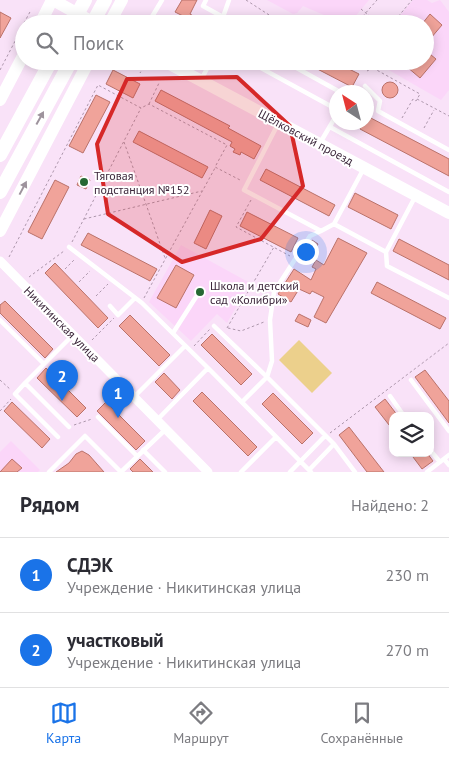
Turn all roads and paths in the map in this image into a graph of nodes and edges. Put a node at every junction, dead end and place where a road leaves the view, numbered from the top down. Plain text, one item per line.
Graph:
1 (53, 0) edge
2 (85, 0) edge
3 (105, 0) edge
4 (122, 0) edge
5 (162, 0) edge
6 (206, 0) edge
7 (228, 0) edge
8 (246, 0) edge
9 (377, 0) edge
10 (412, 0) edge
11 (361, 9) dead end
12 (32, 10) dead end
13 (366, 13) junction
14 (29, 15) edge
15 (45, 15) edge
16 (70, 15) edge
17 (77, 15) edge
18 (97, 15) edge
19 (114, 15) edge
20 (153, 15) edge
21 (219, 15) edge
22 (223, 15) edge
23 (269, 15) edge
24 (368, 15) edge
25 (400, 15) edge
26 (15, 41) edge
27 (0, 70) edge
28 (16, 70) edge
29 (46, 70) edge
30 (66, 70) edge
31 (84, 70) edge
32 (142, 70) edge
33 (181, 70) edge
34 (206, 70) edge
35 (264, 70) edge
36 (300, 70) edge
37 (377, 70) edge
38 (140, 74) dead end
39 (201, 81) junction
40 (159, 83) dead end
41 (329, 86) edge
42 (374, 95) edge
43 (417, 99) junction
44 (0, 100) edge
45 (149, 104) junction
46 (329, 105) edge
47 (141, 108) junction
48 (434, 109) junction
49 (449, 116) edge
50 (399, 122) junction
51 (279, 123) junction
52 (329, 129) edge
53 (335, 130) edge
54 (420, 134) junction
55 (124, 141) junction
56 (320, 144) junction
57 (449, 150) edge
58 (0, 155) edge
59 (215, 167) junction
60 (364, 168) junction
61 (247, 184) junction
62 (202, 191) junction
63 (0, 192) edge
64 (449, 192) edge
65 (254, 195) junction
66 (415, 195) junction
67 (146, 204) junction
68 (449, 212) edge
69 (84, 219) junction
70 (334, 224) junction
71 (0, 231) edge
72 (321, 231) junction
73 (69, 247) junction
74 (274, 247) junction
75 (386, 252) junction
76 (79, 255) junction
77 (9, 257) dead end
78 (166, 259) junction
79 (296, 259) junction
80 (0, 261) edge
81 (94, 266) junction
82 (66, 269) dead end
83 (29, 277) dead end
84 (112, 280) junction
85 (79, 282) dead end
86 (96, 296) dead end
87 (196, 297) dead end
88 (135, 298) junction
89 (449, 298) edge
90 (142, 303) junction
91 (110, 306) dead end
92 (118, 314) junction
93 (0, 320) edge
94 (214, 326) dead end
95 (227, 328) dead end
96 (173, 333) junction
97 (73, 335) junction
98 (92, 340) dead end
99 (449, 343) edge
100 (185, 346) junction
101 (44, 364) junction
102 (208, 368) junction
103 (266, 377) junction
104 (0, 380) edge
105 (411, 380) dead end
106 (25, 383) junction
107 (15, 394) junction
108 (134, 396) junction
109 (390, 396) dead end
110 (242, 402) junction
111 (0, 411) edge
112 (401, 412) edge
113 (98, 417) joint
114 (157, 420) junction
115 (69, 427) joint
116 (166, 429) junction
117 (449, 431) edge
118 (326, 436) junction
119 (58, 437) dead end
120 (276, 437) junction
121 (334, 444) junction
122 (143, 450) junction
123 (434, 453) edge
124 (449, 455) edge
125 (137, 456) junction
126 (442, 460) junction
127 (300, 461) junction
128 (449, 465) edge
129 (310, 471) edge
130 (49, 472) edge
131 (121, 472) edge
132 (165, 472) edge
133 (208, 472) edge
134 (241, 472) edge
135 (290, 472) edge
136 (355, 472) edge
137 (427, 472) edge

1 - 15 street
1 - 16 street
2 - 17 main road
3 - 18 main road
4 - 19 street
5 - 20 lane
6 - 21 lane
7 - 22 lane
8 - 23 path
9 - 13 path
10 - 25 path
11 - 13 path
12 - 14 path
13 - 24 path
26 - 27 path
28 - 44 street
29 - 58 main road
63 -> 30 main road
71 -> 31 street
32 - 38 path
33 - 39 street, Щёлковский проезд
34 - 39 lane
35 - 46 lane
36 - 41 lane
37 - 43 path
39 - 51 street, Щёлковский проезд
40 - 45 path
42 - 50 lane
43 - 48 path
43 - 50 path
45 - 47 path
45 - 59 path
47 - 55 path
47 - 77 path
48 - 49 path
48 - 54 path
50 - 54 lane
51 - 56 street, Щёлковский проезд
51 - 61 lane
52 - 56 lane
53 - 64 lane
54 - 57 lane
55 - 67 path
55 - 69 path
56 - 60 street, Щёлковский проезд
59 - 61 path
59 - 62 path
60 - 66 street, Щёлковский проезд
60 - 70 lane
61 - 65 lane
62 - 67 path
62 - 78 path
65 - 72 lane
65 - 74 path
66 - 68 street, Щёлковский проезд
66 - 75 lane
67 - 69 path
67 - 78 path
69 - 73 path
70 - 72 lane
70 - 75 lane
72 - 79 lane
73 - 76 lane
73 - 83 path
74 - 79 path
74 - 95 path
75 - 89 lane
76 - 81 lane
76 - 82 path
78 - 90 path
79 - 103 lane
80 - 97 street, Никитинская улица
81 - 84 lane
81 - 85 path
84 - 86 path
84 - 88 lane
87 - 96 lane
88 - 90 lane
88 - 92 lane
90 - 96 lane
91 - 92 lane
92 - 98 path
93 - 101 lane
94 - 103 lane
96 - 100 lane
97 - 101 lane
97 - 108 street, Никитинская улица
99 - 118 path
100 - 102 lane
100 - 108 lane
101 - 106 lane
102 - 110 lane
102 - 114 lane
103 - 110 lane
103 - 118 lane
104 - 107 path
105 - 117 lane
106 - 107 lane
106 - 115 lane
107 - 111 path
107 - 119 lane
108 - 114 street, Никитинская улица
109 - 112 lane
110 - 120 lane
113 - 115 path
113 - 125 lane
114 - 116 street, Никитинская улица
116 - 122 lane
116 - 133 street, Никитинская улица
118 - 121 lane
118 - 127 lane
120 - 127 lane
120 - 134 lane
121 - 129 lane
121 - 136 lane
122 - 125 lane
122 - 132 lane
123 - 126 lane
124 - 126 lane
125 - 131 lane
126 - 128 lane
126 - 137 lane
127 - 129 lane
127 - 135 lane
130 - 131 lane

